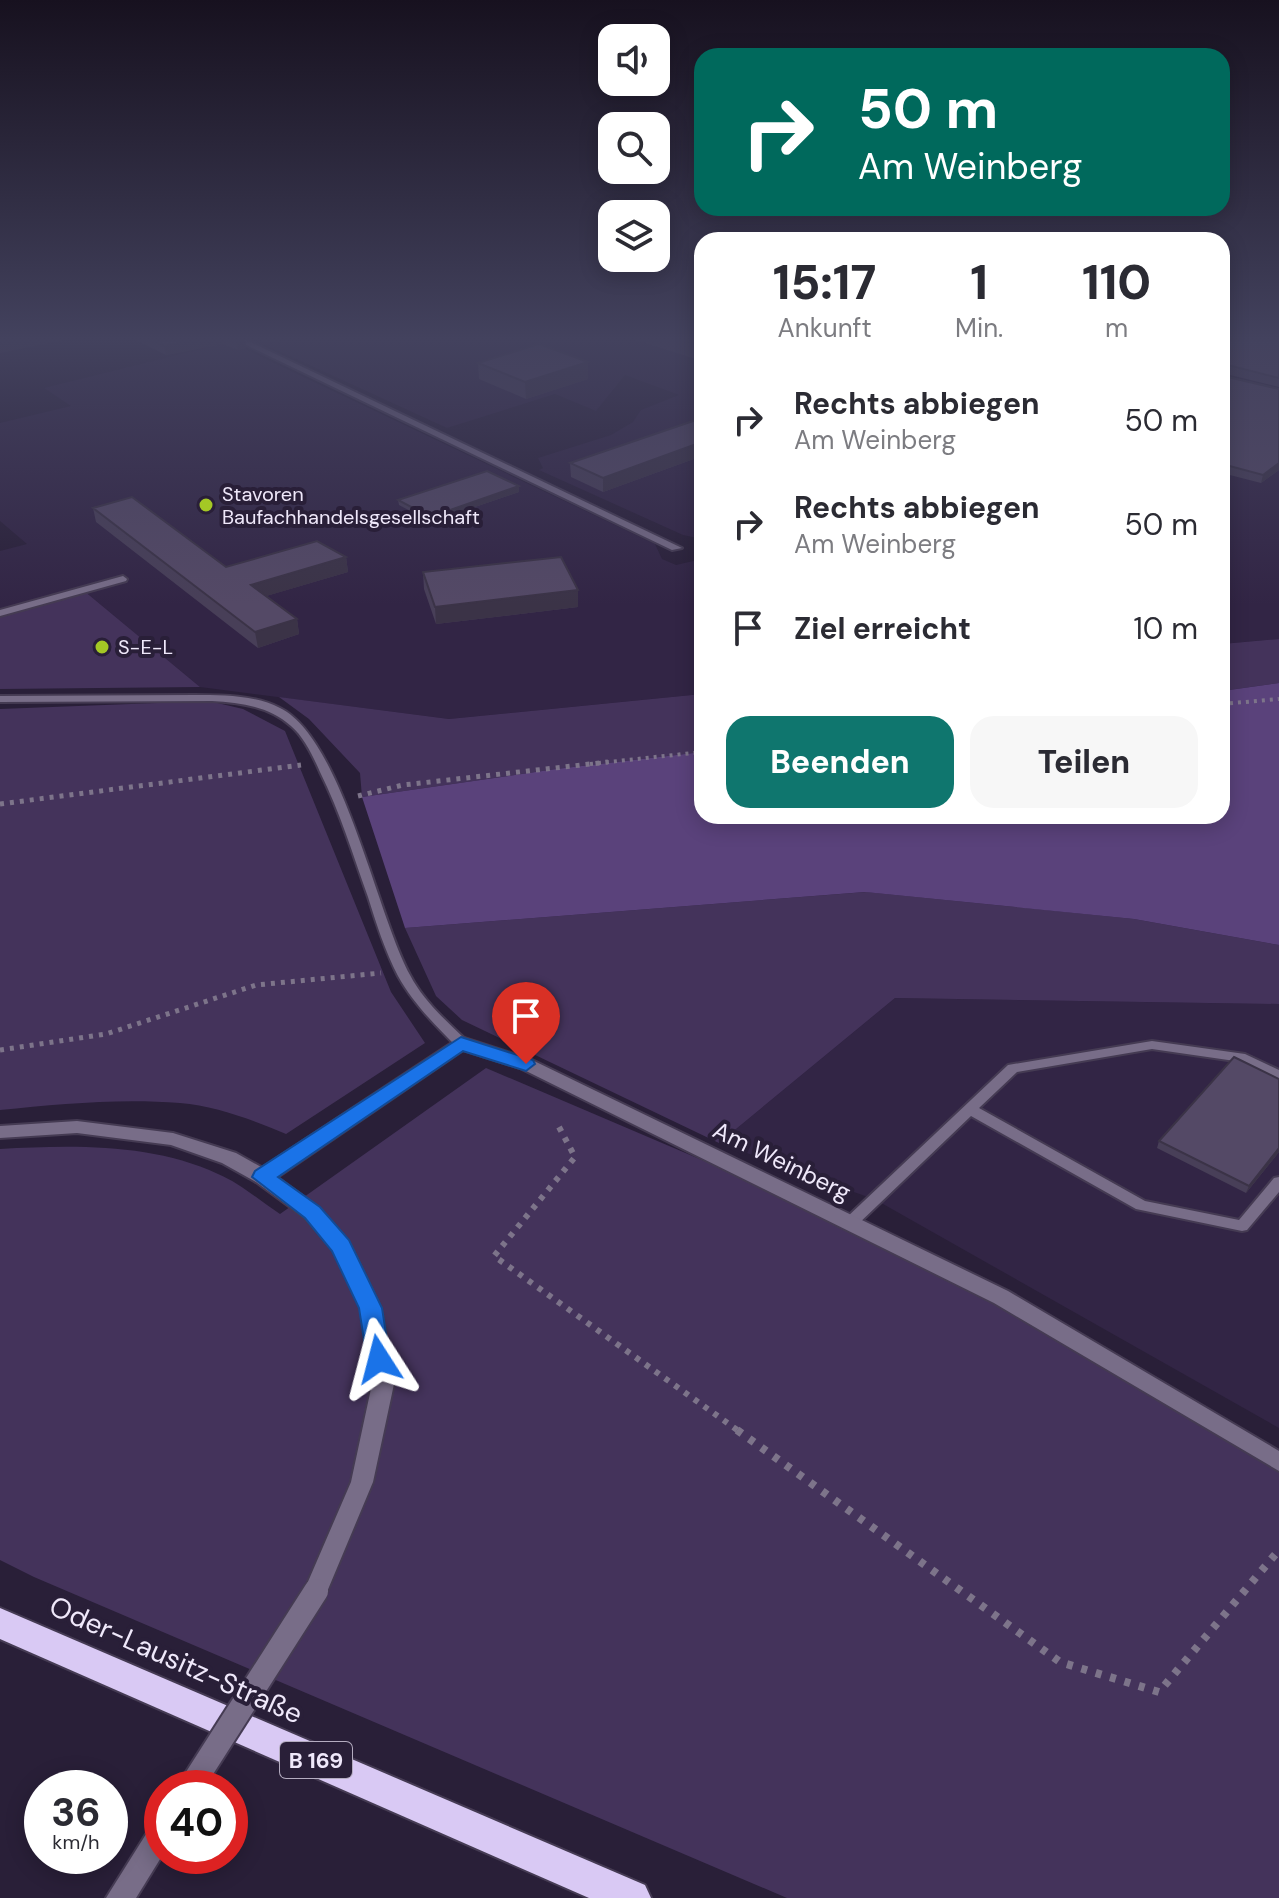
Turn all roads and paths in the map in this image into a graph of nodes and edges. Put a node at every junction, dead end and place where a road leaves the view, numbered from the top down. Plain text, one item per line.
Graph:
1 (426, 429) edge
2 (676, 548) dead end
3 (123, 579) dead end
4 (0, 613) edge
5 (0, 699) edge
6 (1279, 699) edge
7 (1230, 703) edge
8 (694, 753) edge
9 (321, 763) junction
10 (338, 801) junction
11 (0, 804) edge
12 (401, 971) junction
13 (461, 1043) junction
14 (0, 1050) edge
15 (1279, 1075) edge
16 (970, 1109) junction
17 (559, 1127) dead end
18 (0, 1132) edge
19 (263, 1177) junction
20 (1279, 1182) edge
21 (850, 1223) junction
22 (1279, 1462) edge
23 (1279, 1550) edge
24 (0, 1623) edge
25 (202, 1770) edge
26 (144, 1860) edge
27 (120, 1898) edge
28 (632, 1898) edge

1 - 2 street
3 - 4 lane
5 - 9 lane
6 - 7 path
8 - 10 path
9 - 10 lane
9 - 11 path
10 - 12 lane
12 - 13 lane
12 - 14 path
13 - 19 street
13 - 21 street, Am Weinberg
15 - 16 lane
16 - 20 lane
16 - 21 lane
17 - 23 path
18 - 19 street
19 - 25 street, bridge
21 - 22 street, Am Weinberg
24 - 28 highway, Oder-Lausitz-Straße / B 169
26 - 27 street

